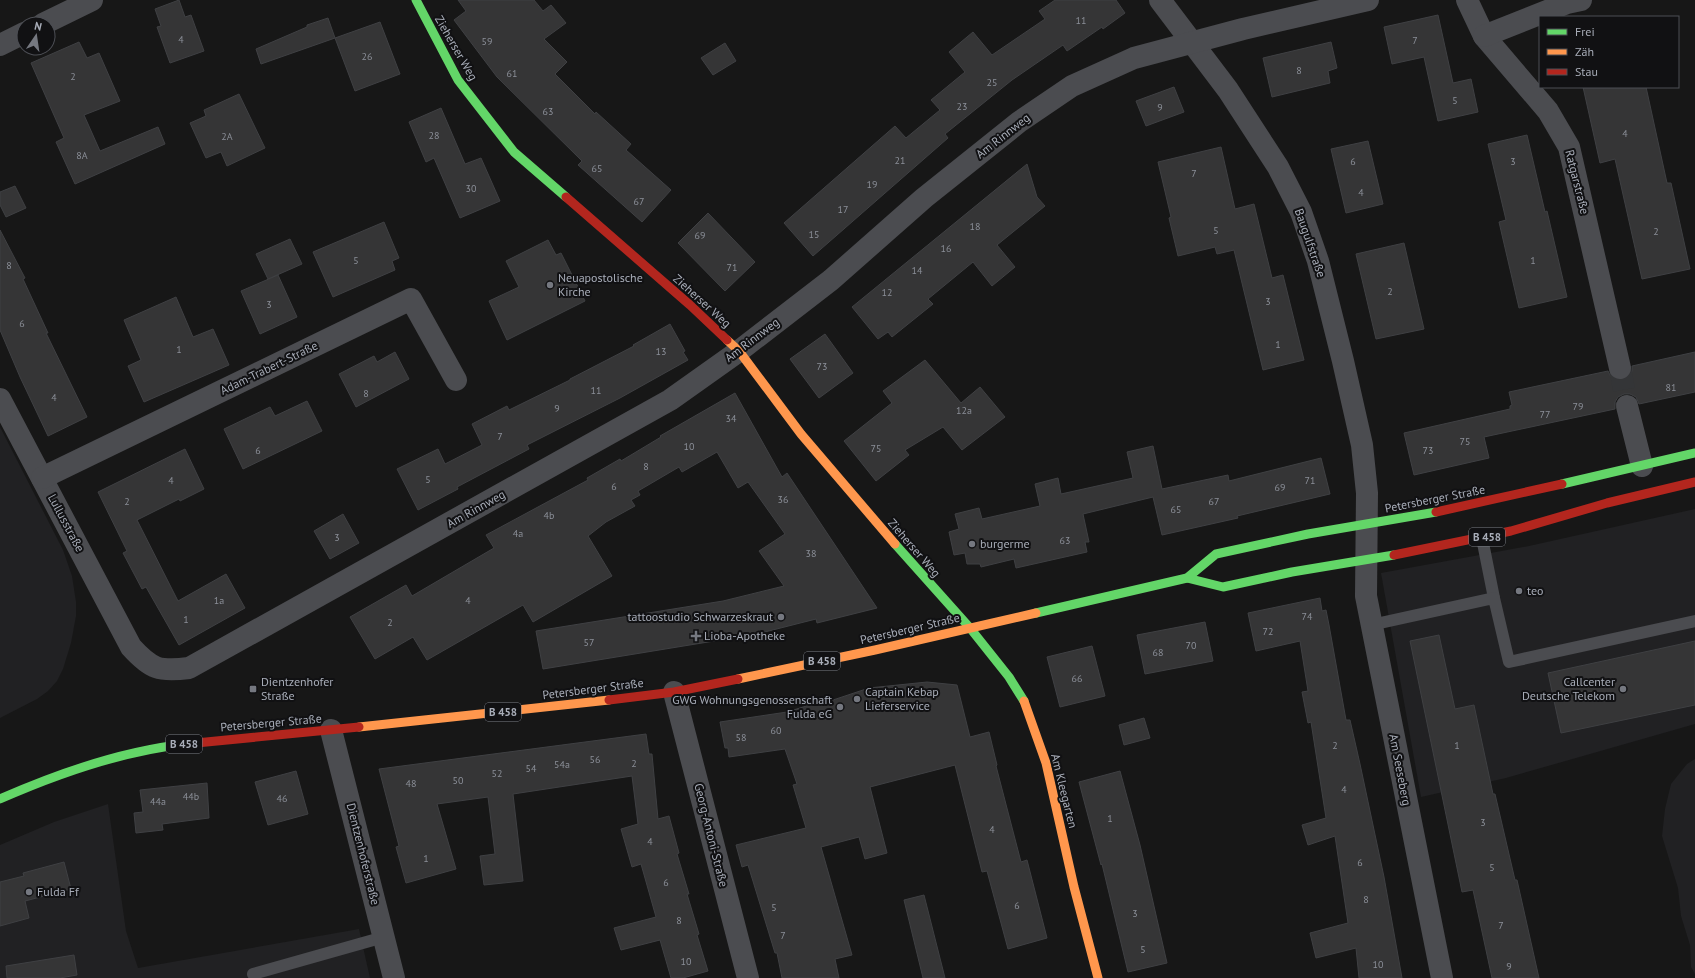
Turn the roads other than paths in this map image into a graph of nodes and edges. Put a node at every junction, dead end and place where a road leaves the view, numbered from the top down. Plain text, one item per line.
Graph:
1 (92, 0) edge
2 (416, 0) edge
3 (1160, 0) edge
4 (1368, 0) edge
5 (1467, 0) edge
6 (1581, 0) edge
7 (56, 18) edge
8 (1484, 36) junction
9 (16, 37) edge
10 (1193, 43) junction
11 (0, 45) edge
12 (739, 351) junction
13 (1620, 368) tunnel mouth
14 (456, 380) dead end
15 (0, 400) edge
16 (1627, 406) tunnel mouth
17 (1695, 453) edge
18 (1642, 466) junction
19 (42, 478) junction
20 (1695, 482) edge
21 (1366, 524) junction
22 (1482, 538) junction
23 (1365, 560) junction
24 (1187, 578) junction
25 (1494, 598) junction
26 (1695, 621) edge
27 (1371, 625) junction
28 (970, 628) junction
29 (131, 647) joint
30 (674, 692) junction
31 (331, 730) junction
32 (0, 799) edge
33 (384, 937) junction
34 (253, 974) dead end
35 (394, 978) edge
36 (748, 978) edge
37 (1098, 978) edge
38 (1442, 978) edge

1 - 7 street
2 - 12 main road, Zieherser Weg
3 - 10 street, Baugulfstraße
4 - 10 street, Am Rinnweg
5 - 8 street, Ratgarstraße
6 - 8 street
8 - 13 street, Ratgarstraße
9 - 11 street
10 - 12 street, Am Rinnweg
10 - 21 street, Baugulfstraße
12 - 28 main road, Zieherser Weg
12 - 29 street, Am Rinnweg
14 - 19 street, Adam-Trabert-Straße
15 - 19 street, Lullusstraße
16 - 18 street
17 - 18 main road, Petersberger Straße / B 458
18 - 21 main road, Petersberger Straße / B 458
19 - 29 street, Lullusstraße
20 - 22 main road, Petersberger Straße / B 458
21 - 23 street, Baugulfstraße
21 - 24 main road, Petersberger Straße / B 458
22 - 23 main road, Petersberger Straße / B 458
22 - 25 lane
23 - 24 main road, Petersberger Straße / B 458
23 - 27 street, Am Seeseberg
24 - 28 main road, Petersberger Straße / B 458
25 - 26 lane
25 - 27 lane
27 - 38 street, Am Seeseberg
28 - 30 main road, Petersberger Straße / B 458
28 - 37 main road, Am Kleegarten
30 - 31 main road, Petersberger Straße / B 458
30 - 36 street, Georg-Antoni-Straße
31 - 32 main road, Petersberger Straße / B 458
31 - 33 street, Dientzenhoferstraße
33 - 34 lane
33 - 35 street, Dientzenhoferstraße

